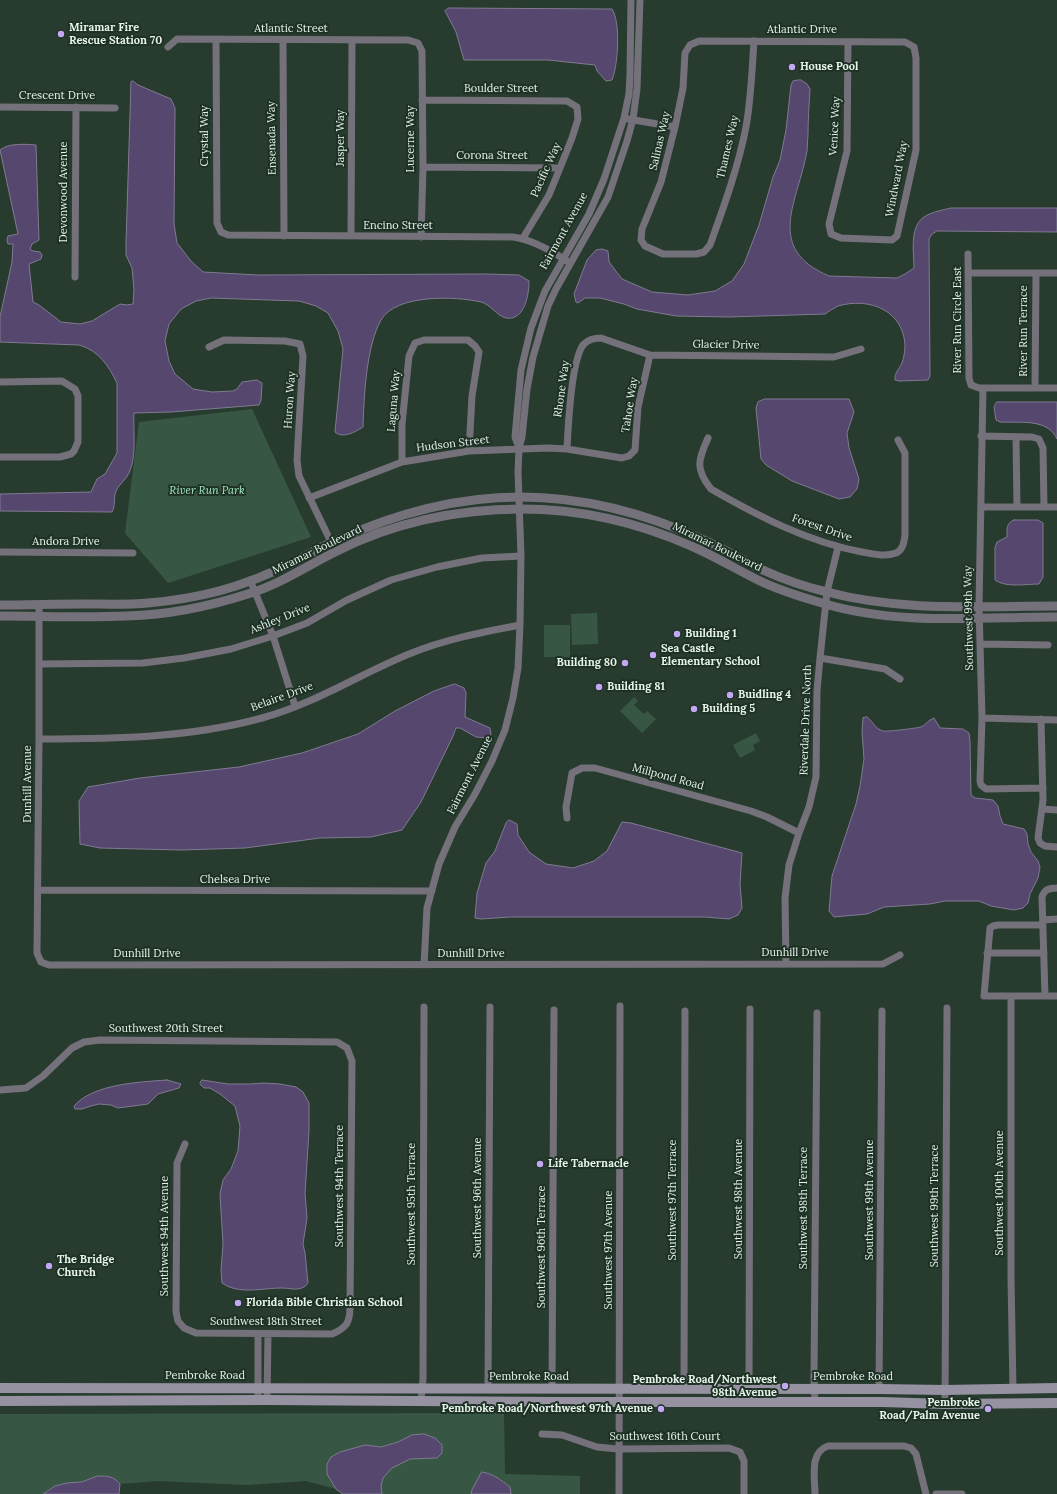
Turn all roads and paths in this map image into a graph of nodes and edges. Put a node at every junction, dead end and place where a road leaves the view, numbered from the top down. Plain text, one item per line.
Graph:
1 (630, 0) edge
2 (640, 0) edge
3 (216, 39) junction
4 (283, 40) junction
5 (352, 40) junction
6 (754, 41) junction
7 (848, 42) junction
8 (418, 43) joint
9 (690, 45) joint
10 (168, 47) dead end
11 (914, 47) joint
12 (422, 100) junction
13 (0, 107) edge
14 (76, 107) junction
15 (577, 107) joint
16 (115, 108) dead end
17 (624, 118) junction
18 (633, 120) junction
19 (675, 127) junction
20 (422, 167) junction
21 (560, 168) junction
22 (221, 232) joint
23 (284, 236) junction
24 (351, 236) junction
25 (421, 237) junction
26 (523, 238) junction
27 (641, 240) joint
28 (892, 240) joint
29 (968, 254) dead end
30 (562, 258) junction
31 (570, 263) junction
32 (969, 272) junction
33 (1036, 273) junction
34 (1057, 273) edge
35 (75, 278) dead end
36 (592, 338) joint
37 (209, 347) dead end
38 (861, 349) dead end
39 (650, 356) junction
40 (0, 382) edge
41 (983, 388) junction
42 (1035, 388) junction
43 (1057, 388) edge
44 (981, 436) junction
45 (1016, 437) junction
46 (708, 438) dead end
47 (898, 440) dead end
48 (519, 448) junction
49 (567, 450) junction
50 (469, 451) junction
51 (629, 456) joint
52 (0, 457) edge
53 (402, 462) junction
54 (520, 497) junction
55 (309, 498) junction
56 (981, 507) junction
57 (1017, 507) junction
58 (1044, 507) junction
59 (1057, 507) edge
60 (520, 509) junction
61 (331, 542) junction
62 (838, 547) junction
63 (0, 552) edge
64 (133, 553) dead end
65 (521, 556) junction
66 (250, 580) junction
67 (255, 592) junction
68 (827, 592) junction
69 (0, 605) edge
70 (39, 605) junction
71 (826, 605) junction
72 (979, 606) junction
73 (1057, 606) edge
74 (0, 616) edge
75 (39, 616) junction
76 (1057, 617) edge
77 (979, 618) junction
78 (520, 625) junction
79 (273, 636) junction
80 (980, 644) junction
81 (1048, 645) dead end
82 (820, 658) junction
83 (39, 664) junction
84 (900, 679) dead end
85 (295, 706) junction
86 (982, 718) junction
87 (1041, 719) junction
88 (1057, 720) edge
89 (39, 739) junction
90 (1043, 788) junction
91 (1042, 809) junction
92 (1057, 810) edge
93 (567, 818) dead end
94 (799, 833) junction
95 (1057, 847) edge
96 (1057, 888) edge
97 (38, 890) junction
98 (432, 891) junction
99 (1057, 919) edge
100 (1043, 922) junction
101 (987, 953) junction
102 (1044, 953) junction
103 (900, 955) dead end
104 (41, 962) joint
105 (786, 964) junction
106 (424, 965) junction
107 (1011, 996) junction
108 (1045, 996) junction
109 (1057, 996) edge
110 (620, 1006) dead end
111 (424, 1007) dead end
112 (490, 1007) dead end
113 (947, 1008) dead end
114 (750, 1009) dead end
115 (554, 1010) dead end
116 (882, 1011) dead end
117 (685, 1012) dead end
118 (817, 1013) dead end
119 (346, 1048) joint
120 (0, 1090) edge
121 (185, 1144) dead end
122 (346, 1325) joint
123 (184, 1328) joint
124 (258, 1334) junction
125 (268, 1334) junction
126 (0, 1388) edge
127 (32, 1388) junction
128 (422, 1388) junction
129 (552, 1388) junction
130 (1057, 1388) edge
131 (263, 1389) junction
132 (488, 1389) junction
133 (619, 1389) junction
134 (684, 1389) junction
135 (749, 1389) junction
136 (815, 1389) junction
137 (879, 1389) junction
138 (1013, 1389) junction
139 (945, 1390) junction
140 (32, 1400) junction
141 (263, 1400) junction
142 (0, 1401) edge
143 (421, 1401) junction
144 (619, 1402) junction
145 (815, 1403) junction
146 (1057, 1403) edge
147 (945, 1404) junction
148 (542, 1434) dead end
149 (618, 1449) junction
150 (619, 1494) edge
151 (744, 1494) edge
152 (816, 1494) edge
153 (926, 1494) edge
154 (936, 1494) edge
155 (962, 1494) edge

1 - 17 street, Fairmont Avenue
2 - 18 street, Fairmont Avenue
3 - 4 street, Atlantic Street
3 - 10 street, Atlantic Street
3 - 22 street, Crystal Way
4 - 5 street, Atlantic Street
4 - 23 street, Ensenada Way
5 - 8 street, Atlantic Street
5 - 24 street, Jasper Way
6 - 7 street, Atlantic Drive
6 - 9 street, Atlantic Drive
6 - 27 street, Thames Way
7 - 11 street, Atlantic Drive
7 - 28 street, Venice Way
8 - 12 street, Lucerne Way
9 - 19 street, Salinas Way
11 - 28 street, Windward Way
12 - 15 street, Boulder Street
12 - 20 street, Lucerne Way
13 - 14 street, Crescent Drive
14 - 16 street, Crescent Drive
14 - 35 street, Devonwood Avenue
15 - 21 street, Pacific Way
17 - 18 street
17 - 30 street, Fairmont Avenue
18 - 19 street
18 - 31 street, Fairmont Avenue
19 - 27 street, Salinas Way
20 - 21 street, Corona Street
20 - 25 street, Lucerne Way
21 - 26 street, Pacific Way
22 - 23 street, Encino Street
23 - 24 street, Encino Street
24 - 25 street, Encino Street
25 - 26 street, Encino Street
26 - 30 street, Encino Street
29 - 32 street, River Run Circle East
30 - 31 street, Encino Street
30 - 48 street, Fairmont Avenue
31 - 48 street, Fairmont Avenue
32 - 33 street
32 - 41 street, River Run Circle East
33 - 34 street
33 - 42 street, River Run Terrace
36 - 39 street, Glacier Drive
36 - 49 street, Rhone Way
37 - 55 street, Huron Way
38 - 39 street, Glacier Drive
39 - 51 street, Tahoe Way
40 - 52 street
41 - 42 street
41 - 44 street, Southwest 99th Way
42 - 43 street
44 - 45 street
44 - 56 street, Southwest 99th Way
45 - 57 street
45 - 58 street
46 - 62 street, Forest Drive
47 - 62 street, Forest Drive
48 - 49 street, Hudson Street
48 - 50 street, Hudson Street
48 - 54 street, Fairmont Avenue
49 - 51 street, Hudson Street
50 - 53 street, Hudson Street
50 - 53 street, Laguna Way
53 - 55 street, Hudson Street
54 - 60 street, Fairmont Avenue
54 - 61 street, Miramar Boulevard
54 - 68 street, Miramar Boulevard
55 - 61 street, Huron Way
56 - 57 street
56 - 72 street, Southwest 99th Way
57 - 58 street
58 - 59 street
60 - 65 street, Fairmont Avenue
60 - 67 street, Miramar Boulevard
60 - 71 street, Miramar Boulevard
61 - 66 street, Miramar Boulevard
62 - 68 street, Riverdale Drive North
63 - 64 street, Andora Drive
65 - 78 street, Fairmont Avenue
65 - 79 street, Ashley Drive
66 - 67 street
66 - 70 street, Miramar Boulevard
67 - 75 street, Miramar Boulevard
67 - 79 street
68 - 71 street, Riverdale Drive North
68 - 72 street, Miramar Boulevard
69 - 70 street, Miramar Boulevard
70 - 75 street, Dunhill Avenue
71 - 77 street, Miramar Boulevard
71 - 82 street, Riverdale Drive North
72 - 73 street, Miramar Boulevard
72 - 77 street, Southwest 99th Way
74 - 75 street, Miramar Boulevard
75 - 83 street, Dunhill Avenue
76 - 77 street, Miramar Boulevard
77 - 80 street, Southwest 99th Way
78 - 85 street, Belaire Drive
78 - 98 street, Fairmont Avenue
79 - 83 street, Ashley Drive
79 - 85 street
80 - 81 street
80 - 86 street, Southwest 99th Way
82 - 84 street
82 - 94 street, Riverdale Drive North
83 - 89 street, Dunhill Avenue
85 - 89 street, Belaire Drive
86 - 87 street
86 - 90 street, Southwest 99th Way
87 - 88 street
87 - 90 street
89 - 97 street, Dunhill Avenue
90 - 91 street
91 - 92 street
91 - 95 street
93 - 94 street, Millpond Road
94 - 105 street, Riverdale Drive North
96 - 100 street
97 - 98 street, Chelsea Drive
97 - 104 street, Dunhill Avenue
98 - 106 street, Fairmont Avenue
99 - 100 street
100 - 101 street
100 - 102 street
101 - 102 street
101 - 107 street
102 - 108 street
103 - 105 street, Dunhill Drive
104 - 106 street, Dunhill Drive
105 - 106 street, Dunhill Drive
107 - 108 street
107 - 138 street, Southwest 100th Avenue
108 - 109 street
110 - 133 street, Southwest 97th Avenue
111 - 128 street, Southwest 95th Terrace
112 - 132 street, Southwest 96th Avenue
113 - 139 street, Southwest 99th Terrace
114 - 135 street, Southwest 98th Avenue
115 - 129 street, Southwest 96th Terrace
116 - 137 street, Southwest 99th Avenue
117 - 134 street, Southwest 97th Terrace
118 - 136 street, Southwest 98th Terrace
119 - 120 street, Southwest 20th Street
119 - 122 street, Southwest 94th Terrace
121 - 123 street, Southwest 94th Avenue
122 - 125 street, Southwest 18th Street
123 - 124 street, Southwest 18th Street
124 - 125 street, Southwest 18th Street
124 - 131 street
125 - 131 street
126 - 127 main road, Pembroke Road
127 - 131 main road, Pembroke Road
127 - 140 main road
128 - 131 main road, Pembroke Road
128 - 132 main road, Pembroke Road
128 - 143 street, Southwest 95th Terrace
129 - 132 main road, Pembroke Road
129 - 133 main road, Pembroke Road
130 - 138 main road, Pembroke Road
131 - 141 street
133 - 134 main road, Pembroke Road
133 - 144 street, Southwest 97th Avenue
134 - 135 main road, Pembroke Road
135 - 136 main road, Pembroke Road
136 - 137 main road, Pembroke Road
136 - 145 street, Southwest 98th Terrace
137 - 139 main road, Pembroke Road
138 - 139 main road, Pembroke Road
139 - 147 street, Southwest 99th Terrace
140 - 141 main road
140 - 142 main road
141 - 143 main road
143 - 144 main road
144 - 145 main road
144 - 149 street, Southwest 97th Avenue
145 - 147 main road
146 - 147 main road
148 - 149 street, Southwest 16th Court
149 - 150 street, Southwest 97th Avenue
149 - 151 street, Southwest 16th Court
152 - 153 street
154 - 155 street

